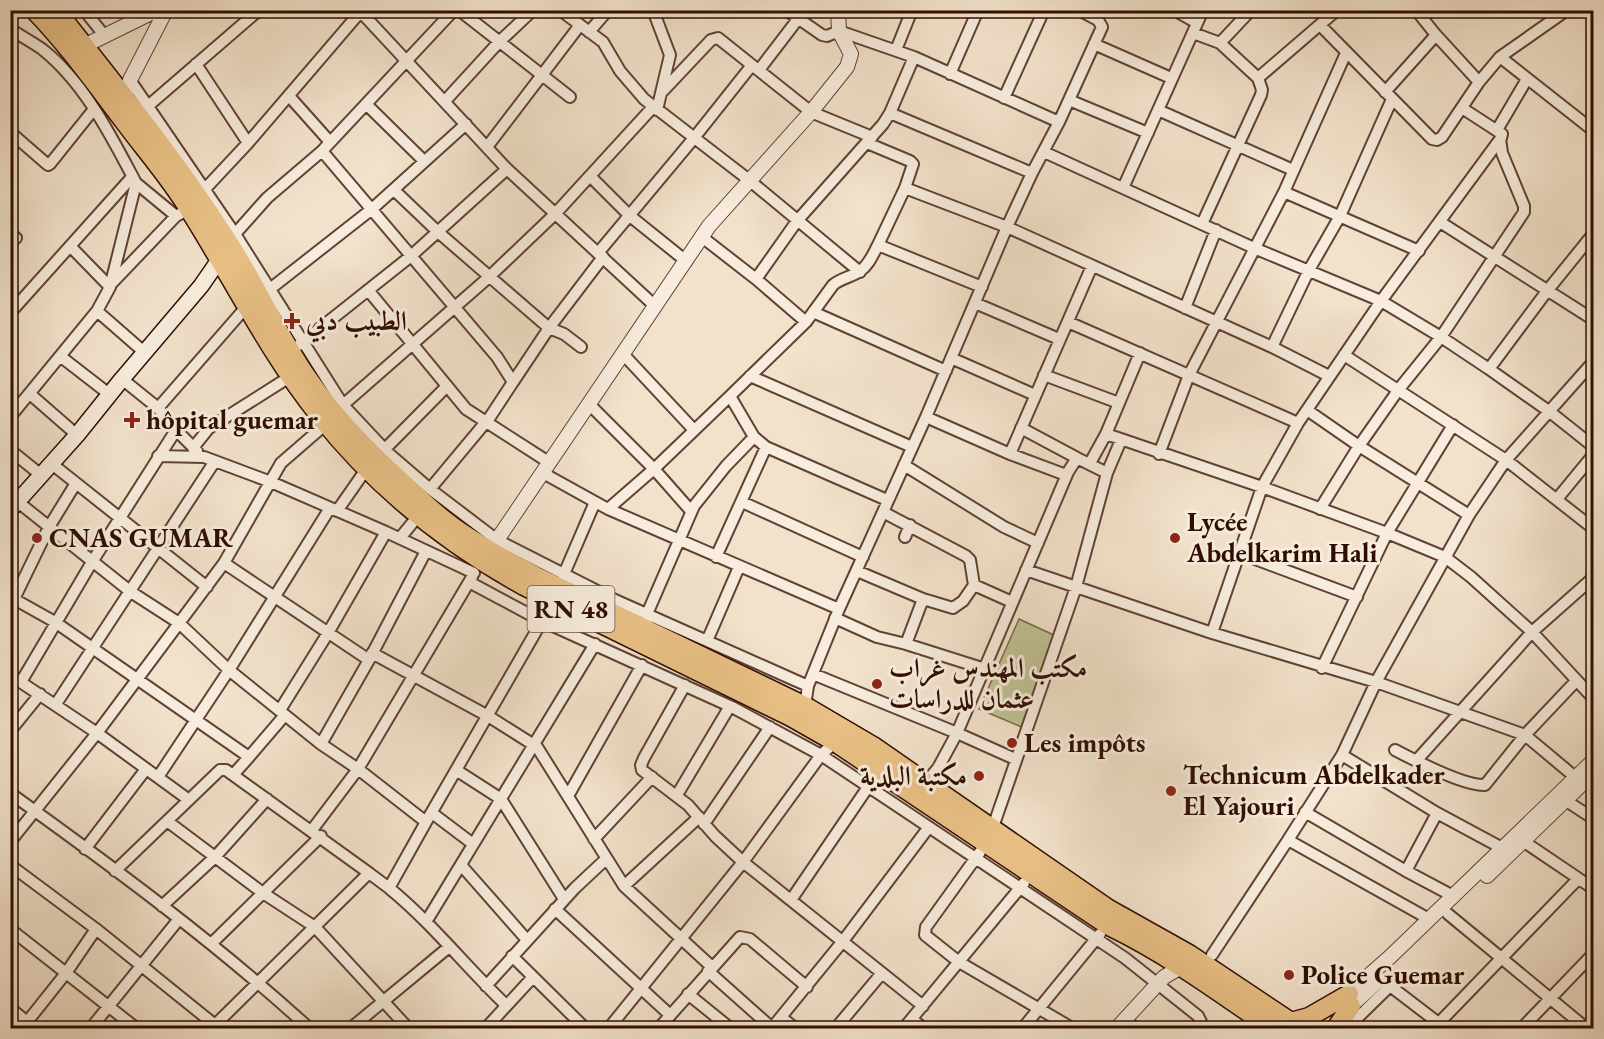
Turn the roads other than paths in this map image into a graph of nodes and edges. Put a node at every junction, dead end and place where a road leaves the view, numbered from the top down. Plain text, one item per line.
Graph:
1 (34, 10) edge
2 (56, 10) edge
3 (84, 10) edge
4 (157, 10) edge
5 (166, 10) edge
6 (258, 10) edge
7 (454, 10) edge
8 (459, 10) edge
9 (533, 10) edge
10 (560, 10) edge
11 (608, 10) edge
12 (653, 10) edge
13 (786, 10) edge
14 (838, 10) edge
15 (912, 10) edge
16 (978, 10) edge
17 (1044, 10) edge
18 (1078, 10) edge
19 (1174, 10) edge
20 (1203, 10) edge
21 (1251, 10) edge
22 (1337, 10) edge
23 (1416, 10) edge
24 (1567, 10) edge
25 (360, 11) edge
26 (798, 19) junction
27 (1320, 25) junction
28 (585, 28) junction
29 (1195, 28) junction
30 (10, 29) edge
31 (839, 31) junction
32 (104, 35) junction
33 (1436, 35) junction
34 (499, 42) junction
35 (1220, 43) junction
36 (1094, 44) junction
37 (84, 46) junction
38 (896, 50) junction
39 (1346, 53) junction
40 (914, 57) junction
41 (1500, 57) junction
42 (407, 60) junction
43 (196, 64) junction
44 (756, 68) junction
45 (950, 74) junction
46 (543, 76) junction
47 (1171, 78) junction
48 (1258, 78) junction
49 (1527, 79) junction
50 (130, 80) junction
51 (1479, 82) junction
52 (662, 93) junction
53 (289, 96) junction
54 (1388, 96) junction
55 (570, 97) dead end
56 (1004, 98) junction
57 (1069, 100) junction
58 (445, 101) junction
59 (121, 104) junction
60 (366, 104) junction
61 (148, 106) junction
62 (655, 108) junction
63 (1462, 108) junction
64 (94, 109) junction
65 (1158, 110) junction
66 (811, 111) junction
67 (890, 113) junction
68 (1059, 122) junction
69 (466, 124) junction
70 (1593, 131) edge
71 (10, 132) edge
72 (1148, 133) junction
73 (1499, 134) junction
74 (694, 138) junction
75 (870, 140) junction
76 (248, 143) junction
77 (326, 146) junction
78 (1238, 146) junction
79 (487, 147) junction
80 (1044, 152) junction
81 (424, 161) junction
82 (507, 169) junction
83 (1293, 170) junction
84 (1032, 173) junction
85 (590, 176) junction
86 (134, 180) junction
87 (748, 180) junction
88 (905, 188) junction
89 (1123, 188) junction
90 (394, 190) junction
91 (1284, 192) junction
92 (192, 204) junction
93 (372, 209) junction
94 (555, 214) junction
95 (630, 216) junction
96 (1340, 216) junction
97 (797, 221) junction
98 (1440, 222) junction
99 (1202, 224) junction
100 (1007, 227) junction
101 (1216, 230) junction
102 (438, 232) junction
103 (702, 237) junction
104 (1591, 238) edge
105 (878, 245) junction
106 (71, 246) junction
107 (1254, 248) junction
108 (1419, 251) junction
109 (600, 255) junction
110 (411, 256) junction
111 (1495, 256) junction
112 (232, 258) junction
113 (686, 261) junction
114 (1092, 266) junction
115 (1309, 270) junction
116 (860, 272) junction
117 (489, 277) junction
118 (756, 279) junction
119 (111, 285) junction
120 (982, 287) junction
121 (270, 289) junction
122 (368, 290) junction
123 (1547, 291) junction
124 (1381, 302) junction
125 (975, 303) junction
126 (247, 306) junction
127 (454, 306) junction
128 (656, 306) junction
129 (1185, 308) junction
130 (98, 311) junction
131 (813, 312) junction
132 (10, 313) edge
133 (1593, 320) edge
134 (806, 322) junction
135 (1068, 322) junction
136 (1215, 322) junction
137 (549, 328) junction
138 (1441, 337) junction
139 (1059, 339) junction
140 (411, 344) junction
141 (297, 347) junction
142 (581, 347) dead end
143 (1272, 347) junction
144 (144, 352) junction
145 (1140, 353) junction
146 (623, 354) junction
147 (1344, 355) junction
148 (60, 356) junction
149 (951, 358) junction
150 (1593, 361) edge
151 (1489, 369) junction
152 (946, 370) junction
153 (1044, 375) junction
154 (1189, 375) junction
155 (291, 376) junction
156 (750, 376) junction
157 (1329, 376) junction
158 (122, 379) junction
159 (513, 382) junction
160 (446, 387) junction
161 (1399, 389) junction
162 (30, 394) junction
163 (109, 394) junction
164 (1035, 395) junction
165 (730, 396) junction
166 (1119, 403) junction
167 (589, 404) junction
168 (158, 408) junction
169 (1307, 410) junction
170 (1550, 412) junction
171 (335, 415) junction
172 (10, 417) edge
173 (926, 417) junction
174 (487, 422) junction
175 (1298, 423) junction
176 (1453, 424) junction
177 (1021, 428) junction
178 (694, 429) junction
179 (176, 430) junction
180 (1106, 434) junction
181 (77, 435) junction
182 (754, 437) junction
183 (1121, 440) junction
184 (1359, 446) junction
185 (193, 447) junction
186 (766, 447) junction
187 (912, 447) junction
188 (1593, 447) edge
189 (385, 449) junction
190 (10, 450) edge
191 (1159, 453) junction
192 (1010, 454) junction
193 (1593, 454) edge
194 (158, 456) junction
195 (1077, 458) junction
196 (209, 459) junction
197 (1506, 460) junction
198 (1090, 463) junction
199 (904, 465) junction
200 (367, 468) junction
201 (547, 468) junction
202 (654, 469) junction
203 (47, 470) junction
204 (1107, 473) junction
205 (1066, 476) junction
206 (271, 482) junction
207 (76, 483) junction
208 (1418, 483) junction
209 (1262, 487) junction
210 (430, 489) junction
211 (1557, 499) junction
212 (887, 500) junction
213 (595, 502) junction
214 (741, 502) junction
215 (14, 506) edge
216 (608, 509) junction
217 (1320, 509) junction
218 (334, 510) junction
219 (691, 511) junction
220 (883, 512) junction
221 (1469, 515) junction
222 (418, 516) junction
223 (119, 519) junction
224 (910, 525) junction
225 (49, 527) junction
226 (1593, 529) edge
227 (386, 531) junction
228 (1387, 533) junction
229 (905, 537) dead end
230 (400, 538) junction
231 (679, 540) junction
232 (1038, 543) junction
233 (157, 549) junction
234 (426, 551) junction
235 (1239, 553) junction
236 (716, 557) junction
237 (863, 557) junction
238 (1445, 557) junction
239 (92, 561) junction
240 (483, 562) junction
241 (224, 563) junction
242 (739, 567) junction
243 (1026, 570) junction
244 (857, 571) junction
245 (1593, 577) edge
246 (564, 582) junction
247 (974, 585) junction
248 (1076, 587) junction
249 (207, 588) junction
250 (131, 592) junction
251 (274, 597) junction
252 (1357, 597) junction
253 (923, 599) junction
254 (12, 601) edge
255 (1012, 602) junction
256 (837, 613) junction
257 (542, 621) junction
258 (55, 622) junction
259 (646, 622) junction
260 (179, 623) junction
261 (328, 633) junction
262 (1212, 633) junction
263 (1532, 633) junction
264 (706, 641) junction
265 (595, 644) junction
266 (906, 644) junction
267 (93, 648) junction
268 (370, 656) junction
269 (753, 662) junction
270 (642, 665) junction
271 (1322, 668) junction
272 (985, 669) junction
273 (229, 670) junction
274 (813, 674) junction
275 (10, 675) edge
276 (414, 676) junction
277 (138, 679) junction
278 (751, 680) junction
279 (1576, 681) junction
280 (21, 682) junction
281 (1376, 682) junction
282 (685, 685) junction
283 (808, 686) junction
284 (40, 694) junction
285 (1593, 699) edge
286 (56, 704) junction
287 (730, 706) junction
288 (805, 706) junction
289 (1459, 711) junction
290 (282, 713) junction
291 (488, 716) junction
292 (195, 720) junction
293 (770, 727) junction
294 (10, 731) edge
295 (97, 732) junction
296 (957, 733) junction
297 (1525, 735) junction
298 (835, 741) junction
299 (321, 744) junction
300 (534, 744) junction
301 (1395, 750) dead end
302 (821, 755) junction
303 (1342, 755) junction
304 (249, 757) junction
305 (1015, 759) junction
306 (1593, 760) edge
307 (1416, 761) junction
308 (146, 768) junction
309 (358, 769) junction
310 (456, 770) junction
311 (1593, 772) edge
312 (233, 775) junction
313 (158, 777) junction
314 (652, 777) junction
315 (1575, 777) junction
316 (868, 787) junction
317 (930, 789) junction
318 (10, 793) edge
319 (568, 795) junction
320 (677, 795) junction
321 (267, 799) junction
322 (501, 799) junction
323 (189, 800) junction
324 (1566, 800) junction
325 (36, 811) junction
326 (1305, 812) junction
327 (1437, 813) junction
328 (429, 817) junction
329 (1593, 819) edge
330 (701, 820) junction
331 (167, 821) junction
332 (929, 827) junction
333 (316, 833) junction
334 (990, 837) junction
335 (594, 839) junction
336 (1288, 840) junction
337 (1523, 841) junction
338 (10, 842) edge
339 (473, 844) junction
340 (1502, 848) junction
341 (85, 849) junction
342 (975, 856) junction
343 (215, 857) junction
344 (606, 859) junction
345 (743, 862) junction
346 (10, 865) edge
347 (461, 865) junction
348 (115, 871) junction
349 (1406, 871) junction
350 (369, 873) junction
351 (1033, 874) junction
352 (1578, 879) junction
353 (624, 886) junction
354 (1019, 887) junction
355 (389, 888) junction
356 (1593, 889) edge
357 (263, 893) junction
358 (1454, 896) junction
359 (564, 899) junction
360 (791, 900) junction
361 (162, 906) junction
362 (555, 909) junction
363 (1448, 914) junction
364 (179, 919) junction
365 (1429, 920) junction
366 (426, 922) junction
367 (315, 927) junction
368 (1109, 927) junction
369 (10, 928) edge
370 (96, 929) junction
371 (1095, 938) junction
372 (682, 939) junction
373 (527, 940) junction
374 (843, 942) junction
375 (211, 944) junction
376 (449, 947) junction
377 (1593, 953) edge
378 (1212, 955) dead end
379 (512, 956) junction
380 (1502, 959) junction
381 (1185, 960) junction
382 (959, 962) junction
383 (140, 965) junction
384 (710, 969) junction
385 (66, 973) junction
386 (882, 973) junction
387 (533, 977) junction
388 (258, 982) junction
389 (1385, 982) junction
390 (1159, 984) junction
391 (486, 986) junction
392 (807, 987) junction
393 (641, 989) junction
394 (688, 994) junction
395 (1551, 999) junction
396 (1350, 1000) junction
397 (382, 1001) junction
398 (506, 1005) junction
399 (109, 1006) junction
400 (923, 1006) junction
401 (11, 1009) edge
402 (1039, 1009) junction
403 (670, 1015) junction
404 (782, 1018) junction
405 (912, 1019) junction
406 (31, 1025) edge
407 (1126, 1025) edge
408 (1299, 1026) edge
409 (216, 1027) edge
410 (1439, 1027) edge
411 (91, 1029) edge
412 (136, 1029) edge
413 (309, 1029) edge
414 (351, 1029) edge
415 (408, 1029) edge
416 (486, 1029) edge
417 (585, 1029) edge
418 (609, 1029) edge
419 (659, 1029) edge
420 (730, 1029) edge
421 (795, 1029) edge
422 (836, 1029) edge
423 (904, 1029) edge
424 (922, 1029) edge
425 (1023, 1029) edge
426 (1072, 1029) edge
427 (1198, 1029) edge
428 (1271, 1029) edge
429 (1328, 1029) edge
430 (1336, 1029) edge
431 (1347, 1029) edge
432 (1522, 1029) edge
433 (1586, 1029) edge

1 - 59 highway, RN 48
2 - 37 highway, RN 48
3 - 32 street
4 - 32 street
5 - 50 street
6 - 43 street
7 - 42 street
8 - 34 street
9 - 34 street
10 - 28 street
11 - 28 street
12 - 52 street
13 - 26 street
14 - 31 street
15 - 38 street
16 - 45 street
17 - 56 street
18 - 36 street
19 - 29 street
20 - 29 street
21 - 35 street
22 - 27 street
23 - 33 street
24 - 41 street
25 - 42 street
25 - 53 street
26 - 31 street
26 - 44 street
27 - 39 street
27 - 48 street
28 - 46 street
28 - 62 street
29 - 35 street
29 - 47 street
30 - 64 street
31 - 38 street
31 - 66 street
32 - 37 street
33 - 51 street
33 - 54 street
34 - 46 street
34 - 58 street
35 - 48 street
36 - 47 street
36 - 57 street
37 - 59 highway, RN 48
38 - 40 street
39 - 54 street
39 - 83 street
40 - 45 street
40 - 67 street
41 - 49 street
41 - 51 street
42 - 58 street
42 - 60 street
43 - 61 street
43 - 76 street
44 - 52 street
44 - 66 street
44 - 74 street
45 - 56 street
46 - 55 street
46 - 79 street
47 - 65 street
48 - 78 street
49 - 70 street
49 - 73 street
50 - 59 street
50 - 61 street
51 - 63 street
52 - 62 street
53 - 76 street
53 - 77 street
54 - 63 street
54 - 96 street
56 - 68 street
57 - 68 street
57 - 72 street
58 - 69 street
59 - 92 highway, RN 48
60 - 77 street
60 - 81 street
61 - 92 street
62 - 74 street
62 - 85 street
63 - 73 street
64 - 71 street
64 - 86 street
65 - 72 street
65 - 78 street
66 - 75 street
66 - 87 street
67 - 75 street
67 - 84 street
68 - 80 street
69 - 79 street
69 - 81 street
72 - 89 street
73 - 98 street
73 - 111 street
74 - 87 street
74 - 95 street
75 - 88 street
75 - 97 street
76 - 92 street
77 - 93 street
77 - 112 street
78 - 83 street
78 - 99 street
79 - 82 street
80 - 84 street
80 - 89 street
81 - 90 street
82 - 94 street
82 - 102 street
83 - 91 street
84 - 100 street
85 - 94 street
85 - 95 street
86 - 92 street
86 - 106 street
86 - 119 street
87 - 97 street
87 - 103 street
88 - 100 street
88 - 105 street
89 - 99 street
90 - 93 street
90 - 102 street
91 - 96 street
91 - 107 street
92 - 112 highway, RN 48
92 - 112 street
92 - 119 street
93 - 110 street
93 - 121 street
94 - 109 street
94 - 117 street
95 - 109 street
95 - 113 street
96 - 108 street
96 - 115 street
97 - 116 street
97 - 118 street
98 - 108 street
98 - 111 street
99 - 101 street
100 - 114 street
100 - 120 street
101 - 107 street
101 - 129 street
102 - 110 street
102 - 117 street
103 - 113 street
103 - 118 street
104 - 123 street
105 - 116 street
105 - 120 street
106 - 119 street
106 - 132 street
107 - 115 street
107 - 136 street
108 - 124 street
109 - 128 street
109 - 137 street
110 - 122 street
110 - 127 street
111 - 123 street
111 - 138 street
112 - 121 street
112 - 126 highway, RN 48
112 - 141 highway, RN 48
112 - 144 main road
113 - 128 street
114 - 129 street
114 - 135 street
115 - 124 street
115 - 143 street
116 - 131 street
117 - 127 street
117 - 137 street
118 - 134 street
119 - 130 street
120 - 125 street
121 - 141 street
122 - 140 street
122 - 141 street
123 - 133 street
123 - 151 street
124 - 138 street
124 - 147 street
125 - 139 street
125 - 149 street
126 - 155 highway, RN 48
126 - 168 street
127 - 140 street
127 - 159 street
128 - 146 street
129 - 136 street
130 - 144 street
130 - 148 street
131 - 134 street
131 - 152 street
134 - 156 street
135 - 139 street
135 - 145 street
136 - 143 street
136 - 154 street
137 - 142 street
137 - 159 street
138 - 151 street
138 - 161 street
139 - 153 street
140 - 160 street
140 - 171 street
141 - 171 highway, RN 48
143 - 157 street
144 - 158 main road
145 - 154 street
145 - 166 street
146 - 167 street
146 - 178 street
147 - 157 street
147 - 161 street
148 - 162 street
148 - 163 street
149 - 152 street
149 - 164 street
150 - 170 street
151 - 170 street
152 - 173 street
153 - 164 street
153 - 166 street
154 - 175 street
154 - 191 street
155 - 171 highway, RN 48
155 - 185 street
156 - 165 street
156 - 187 street
157 - 169 street
158 - 163 main road
158 - 168 street
159 - 174 street
160 - 174 street
160 - 189 street
161 - 176 street
161 - 184 street
162 - 172 street
162 - 181 street
163 - 181 main road
164 - 177 street
165 - 178 street
165 - 182 street
166 - 180 street
167 - 201 street
167 - 202 street
168 - 179 street
169 - 175 street
169 - 184 street
170 - 188 street
170 - 197 street
171 - 189 street
171 - 200 highway, RN 48
171 - 206 street
171 - 240 highway, RN 48
173 - 187 street
173 - 192 street
174 - 201 street
174 - 210 street
175 - 209 street
176 - 197 street
176 - 208 street
177 - 192 street
177 - 195 street
178 - 202 street
179 - 185 street
179 - 194 street
180 - 183 street
180 - 198 street
181 - 203 main road
182 - 186 street
182 - 219 street
183 - 191 street
183 - 204 street
184 - 208 street
184 - 217 street
185 - 196 street
186 - 212 street
186 - 214 street
187 - 199 street
189 - 210 street
190 - 203 street
191 - 209 street
192 - 205 street
193 - 211 street
194 - 196 street
194 - 223 street
195 - 198 street
195 - 205 street
196 - 206 street
196 - 233 street
197 - 211 street
197 - 221 street
198 - 204 street
199 - 212 street
199 - 232 street
200 - 218 street
200 - 222 highway, RN 48
201 - 213 street
201 - 240 street
202 - 216 street
202 - 219 street
203 - 207 street
203 - 215 main road
204 - 248 street
205 - 232 street
206 - 218 street
206 - 241 street
207 - 223 street
207 - 225 street
208 - 221 street
208 - 228 street
209 - 217 street
209 - 235 street
210 - 240 street
211 - 226 street
212 - 220 street
213 - 216 street
213 - 246 street
214 - 236 street
214 - 237 street
215 - 225 street
216 - 231 street
217 - 228 street
218 - 227 street
218 - 251 street
219 - 231 street
220 - 224 street
220 - 237 street
221 - 238 street
222 - 230 street
222 - 240 highway, RN 48
223 - 233 street
223 - 239 street
224 - 229 street
224 - 247 street
225 - 239 street
225 - 254 street
227 - 230 street
227 - 261 street
228 - 238 street
228 - 252 street
230 - 234 street
231 - 236 street
231 - 259 street
232 - 243 street
233 - 249 street
233 - 250 street
234 - 240 street
234 - 268 street
235 - 252 street
235 - 262 street
236 - 242 street
237 - 244 street
238 - 263 street
238 - 281 street
239 - 250 street
239 - 258 street
240 - 246 highway, RN 48
240 - 257 street
240 - 276 street
240 - 298 highway, RN 48
241 - 249 street
241 - 251 street
242 - 256 street
242 - 264 street
243 - 248 street
243 - 255 street
244 - 253 street
244 - 256 street
245 - 263 street
246 - 259 highway, RN 48
247 - 253 street
247 - 255 street
248 - 262 street
248 - 305 street
249 - 260 street
250 - 260 street
250 - 267 street
251 - 261 street
251 - 273 street
252 - 271 street
253 - 266 street
254 - 258 street
255 - 272 street
256 - 266 street
256 - 274 street
257 - 265 street
257 - 291 street
258 - 267 street
258 - 280 street
259 - 264 street
259 - 278 highway, RN 48
260 - 273 street
260 - 277 street
261 - 268 street
261 - 290 street
262 - 271 street
263 - 279 street
263 - 289 street
264 - 269 street
265 - 270 street
265 - 300 street
266 - 272 street
267 - 277 street
267 - 286 street
268 - 276 street
268 - 299 street
269 - 278 street
269 - 283 street
270 - 282 street
270 - 319 street
271 - 281 street
272 - 296 street
273 - 290 street
273 - 292 street
274 - 283 street
274 - 296 street
275 - 280 street
276 - 291 street
276 - 309 street
277 - 292 street
277 - 295 street
278 - 288 highway, RN 48
279 - 285 street
279 - 297 street
280 - 284 street
281 - 289 street
281 - 303 street
282 - 287 street
282 - 314 street
283 - 288 street
284 - 286 street
284 - 294 street
286 - 295 street
287 - 293 street
287 - 320 street
288 - 317 highway, RN 48
289 - 297 street
289 - 307 street
290 - 299 street
290 - 304 street
291 - 300 street
291 - 310 street
292 - 304 street
292 - 313 street
293 - 302 street
293 - 330 street
295 - 308 street
295 - 325 street
296 - 305 street
296 - 317 street
297 - 307 street
297 - 315 street
298 - 302 street
298 - 317 highway, RN 48
299 - 309 street
300 - 319 street
300 - 322 street
301 - 307 street
302 - 316 street
302 - 345 street
303 - 326 street
303 - 327 street
304 - 312 street
305 - 334 street
306 - 315 street
308 - 313 street
308 - 341 street
309 - 328 street
309 - 333 street
310 - 322 street
310 - 328 street
311 - 324 street
312 - 321 street
312 - 323 street
313 - 323 street
314 - 320 street
314 - 335 street
315 - 340 street
316 - 332 street
316 - 360 street
317 - 334 highway, RN 48
318 - 325 street
319 - 335 street
320 - 330 street
321 - 333 street
321 - 343 street
322 - 339 street
322 - 359 street
323 - 331 street
324 - 329 street
324 - 337 street
325 - 338 street
325 - 341 street
326 - 336 street
326 - 349 street
327 - 340 street
327 - 349 street
328 - 339 street
328 - 355 street
330 - 345 street
330 - 353 street
331 - 343 street
331 - 348 street
332 - 342 street
332 - 374 street
333 - 350 street
333 - 357 street
334 - 342 street
334 - 351 highway, RN 48
334 - 381 highway, RN 48
335 - 344 street
336 - 365 street
336 - 378 street
337 - 352 street
337 - 363 street
339 - 347 street
340 - 358 street
341 - 348 street
342 - 354 street
342 - 382 street
343 - 357 street
343 - 361 street
344 - 353 street
344 - 359 street
345 - 360 street
345 - 372 street
346 - 370 street
347 - 366 street
347 - 373 street
348 - 361 street
349 - 358 street
350 - 355 street
350 - 367 street
351 - 354 street
351 - 368 highway, RN 48
352 - 356 street
352 - 380 street
353 - 372 street
354 - 371 street
354 - 382 street
355 - 366 street
357 - 367 street
357 - 375 street
358 - 365 street
359 - 362 street
360 - 374 street
361 - 364 street
362 - 373 street
362 - 393 street
363 - 380 street
363 - 389 street
364 - 375 street
364 - 383 street
365 - 396 street
366 - 376 street
367 - 388 street
367 - 397 street
368 - 371 street
368 - 381 highway, RN 48
369 - 385 street
370 - 383 street
370 - 385 street
371 - 390 street
371 - 402 street
372 - 384 street
372 - 393 street
373 - 379 street
374 - 386 street
374 - 392 street
375 - 388 street
376 - 391 street
376 - 397 street
377 - 395 street
379 - 387 street
379 - 391 street
380 - 395 street
380 - 410 street
381 - 390 street
381 - 408 highway, RN 48
381 - 428 highway, RN 48
382 - 400 street
382 - 402 street
383 - 399 street
383 - 409 street
384 - 392 street
384 - 394 street
384 - 404 street
385 - 399 street
385 - 406 street
386 - 400 street
386 - 422 street
387 - 398 street
387 - 417 street
388 - 409 street
388 - 413 street
389 - 396 street
389 - 410 street
389 - 431 street
390 - 407 street
390 - 427 street
391 - 398 street
392 - 404 street
393 - 403 street
393 - 418 street
394 - 403 street
394 - 420 street
395 - 432 street
395 - 433 street
396 - 408 highway
396 - 429 street
396 - 430 highway
397 - 414 street
397 - 415 street
398 - 416 street
399 - 411 street
399 - 412 street
400 - 405 street
401 - 406 street
402 - 425 street
402 - 426 street
403 - 419 street
404 - 421 street
405 - 423 street
405 - 424 street

